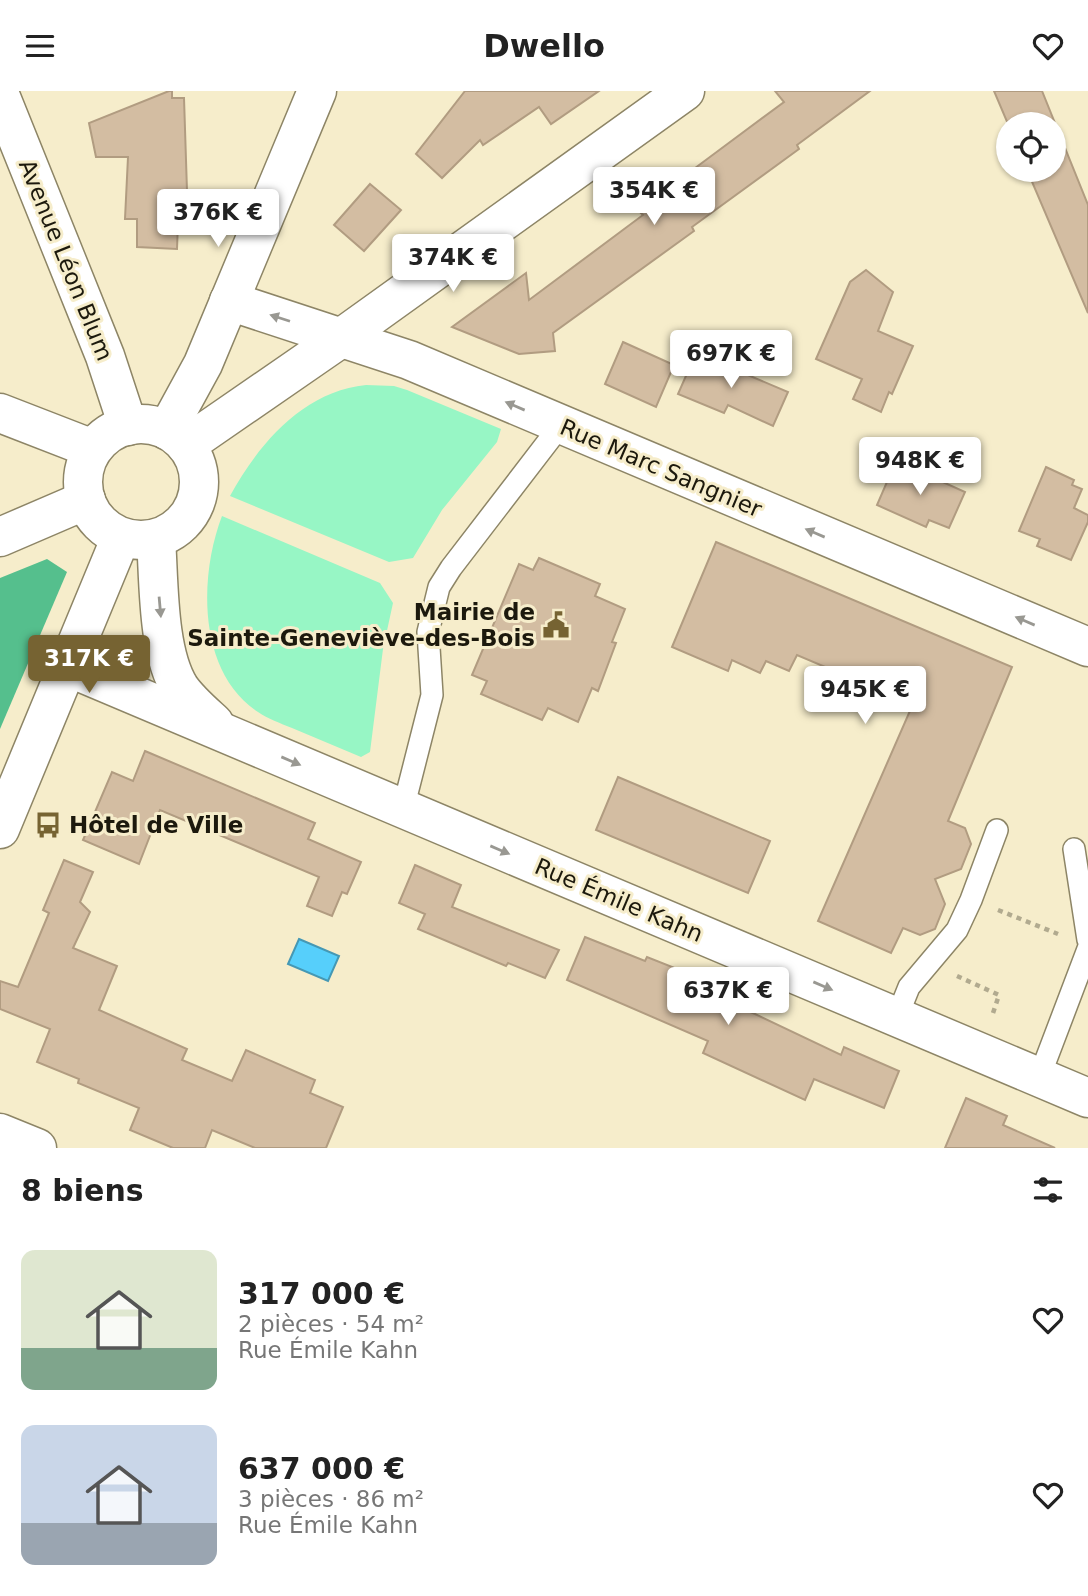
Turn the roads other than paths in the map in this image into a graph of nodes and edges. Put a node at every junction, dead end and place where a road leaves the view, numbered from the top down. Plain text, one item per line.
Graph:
1 (317, 91) edge
2 (685, 91) edge
3 (0, 95) edge
4 (229, 302) junction
5 (341, 338) junction
6 (0, 413) edge
7 (128, 426) junction
8 (560, 426) junction
9 (177, 438) junction
10 (93, 449) junction
11 (86, 500) junction
12 (0, 537) edge
13 (139, 538) junction
14 (1088, 647) edge
15 (68, 667) junction
16 (228, 735) junction
17 (403, 809) junction
18 (0, 829) edge
19 (997, 829) dead end
20 (1074, 849) dead end
21 (1088, 940) edge
22 (1088, 949) edge
23 (897, 1017) junction
24 (1039, 1078) junction
25 (1088, 1098) edge
26 (0, 1133) edge
27 (37, 1148) edge

1 - 4 street
2 - 5 street
3 - 7 street, Avenue Léon Blum
5 -> 4 street, Rue Marc Sangnier
4 - 9 street
8 -> 5 street, Rue Marc Sangnier
5 - 9 street
6 - 10 street
7 - 9 street
7 - 10 street
14 -> 8 street, Rue Marc Sangnier
8 - 17 lane
9 - 13 street
10 - 11 street
11 - 12 street
11 - 13 street
13 - 15 street
13 -> 16 street, Rue Émile Kahn
15 - 16 street, Rue Émile Kahn
15 - 18 street
16 -> 17 street, Rue Émile Kahn
17 -> 23 street, Rue Émile Kahn
19 - 23 lane
20 - 21 lane
22 - 24 lane
23 - 24 street, Rue Émile Kahn
24 - 25 street, Rue Émile Kahn
26 - 27 street

